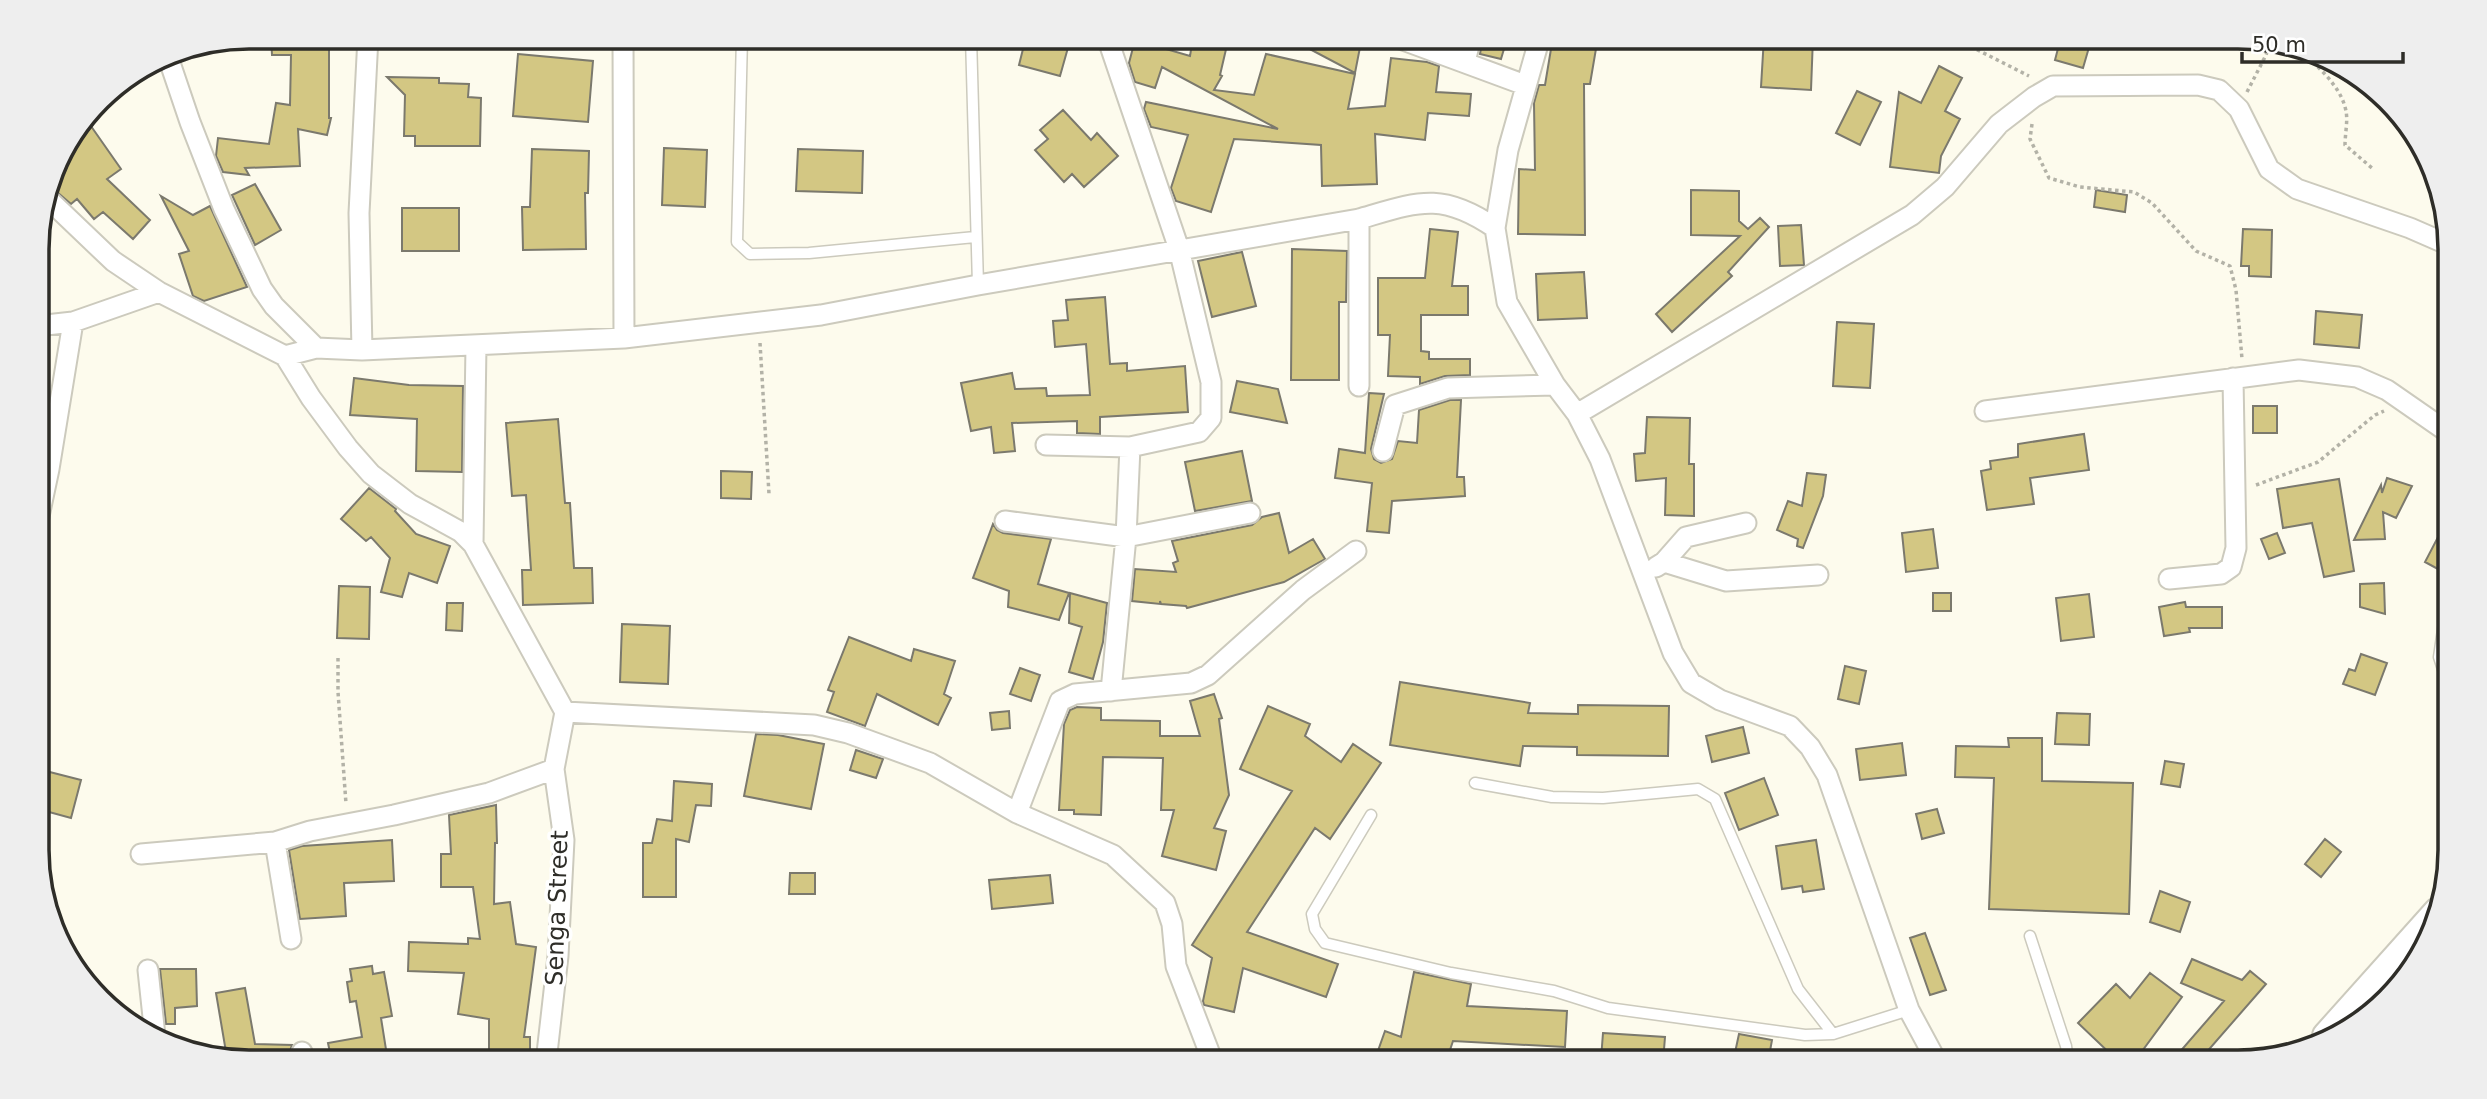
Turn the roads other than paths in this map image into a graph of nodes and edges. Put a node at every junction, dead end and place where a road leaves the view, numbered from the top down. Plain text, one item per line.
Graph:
1 (367, 49) edge
2 (623, 49) edge
3 (742, 49) edge
4 (971, 49) edge
5 (1111, 49) edge
6 (1430, 49) edge
7 (1468, 49) edge
8 (1536, 49) edge
9 (1465, 61) junction
10 (171, 65) edge
11 (1525, 85) junction
12 (54, 205) edge
13 (1359, 219) junction
14 (1495, 228) junction
15 (975, 237) junction
16 (2437, 241) edge
17 (1179, 249) junction
18 (978, 285) junction
19 (159, 292) junction
20 (72, 322) junction
21 (49, 325) edge
22 (624, 338) junction
23 (476, 345) junction
24 (316, 348) junction
25 (362, 351) junction
26 (285, 356) junction
27 (2238, 376) junction
28 (1555, 385) junction
29 (1359, 386) dead end
30 (1985, 411) dead end
31 (1577, 414) junction
32 (2438, 425) edge
33 (1046, 445) dead end
34 (1130, 447) junction
35 (1383, 451) dead end
36 (49, 470) edge
37 (1250, 513) dead end
38 (1005, 521) dead end
39 (1746, 523) dead end
40 (1126, 537) junction
41 (473, 544) junction
42 (1356, 551) dead end
43 (1664, 562) junction
44 (1644, 573) junction
45 (1818, 575) dead end
46 (2169, 579) dead end
47 (1111, 691) junction
48 (565, 712) junction
49 (554, 769) junction
50 (1475, 783) dead end
51 (1017, 813) junction
52 (1371, 815) dead end
53 (275, 842) junction
54 (141, 854) dead end
55 (2420, 932) edge
56 (2030, 936) dead end
57 (291, 939) dead end
58 (148, 970) dead end
59 (1909, 1010) junction
60 (2341, 1021) edge
61 (154, 1025) edge
62 (1833, 1034) junction
63 (547, 1050) edge
64 (1208, 1050) edge
65 (1931, 1050) edge
66 (2066, 1050) edge

1 - 25 street
2 - 22 street
3 - 15 lane
4 - 15 lane
5 - 17 street
6 - 9 street
7 - 9 street
8 - 11 street
9 - 11 street
10 - 24 street
11 - 14 street
12 - 19 street
13 - 14 street
13 - 17 street
13 - 29 street
14 - 28 street
15 - 18 lane
16 - 31 street
17 - 18 street
17 - 34 street
18 - 22 street
19 - 20 street
19 - 26 street
20 - 21 street
20 - 36 street
22 - 23 street
23 - 25 street
23 - 41 street
24 - 25 street
24 - 26 street
26 - 41 street
27 - 30 street
27 - 32 street
27 - 46 street
28 - 31 street
28 - 35 street
31 - 44 street
33 - 34 street
34 - 40 street
37 - 40 street
38 - 40 street
39 - 43 street
40 - 47 street
41 - 48 street
42 - 47 street
43 - 44 street
43 - 45 street
44 - 59 street
47 - 51 street
48 - 49 street, Senga Street
48 - 51 street
49 - 53 street
49 - 63 street, Senga Street
50 - 62 lane
51 - 64 street
52 - 62 lane
53 - 54 street
53 - 57 street
55 - 60 main road
56 - 66 lane
58 - 61 street
59 - 62 lane
59 - 65 street

